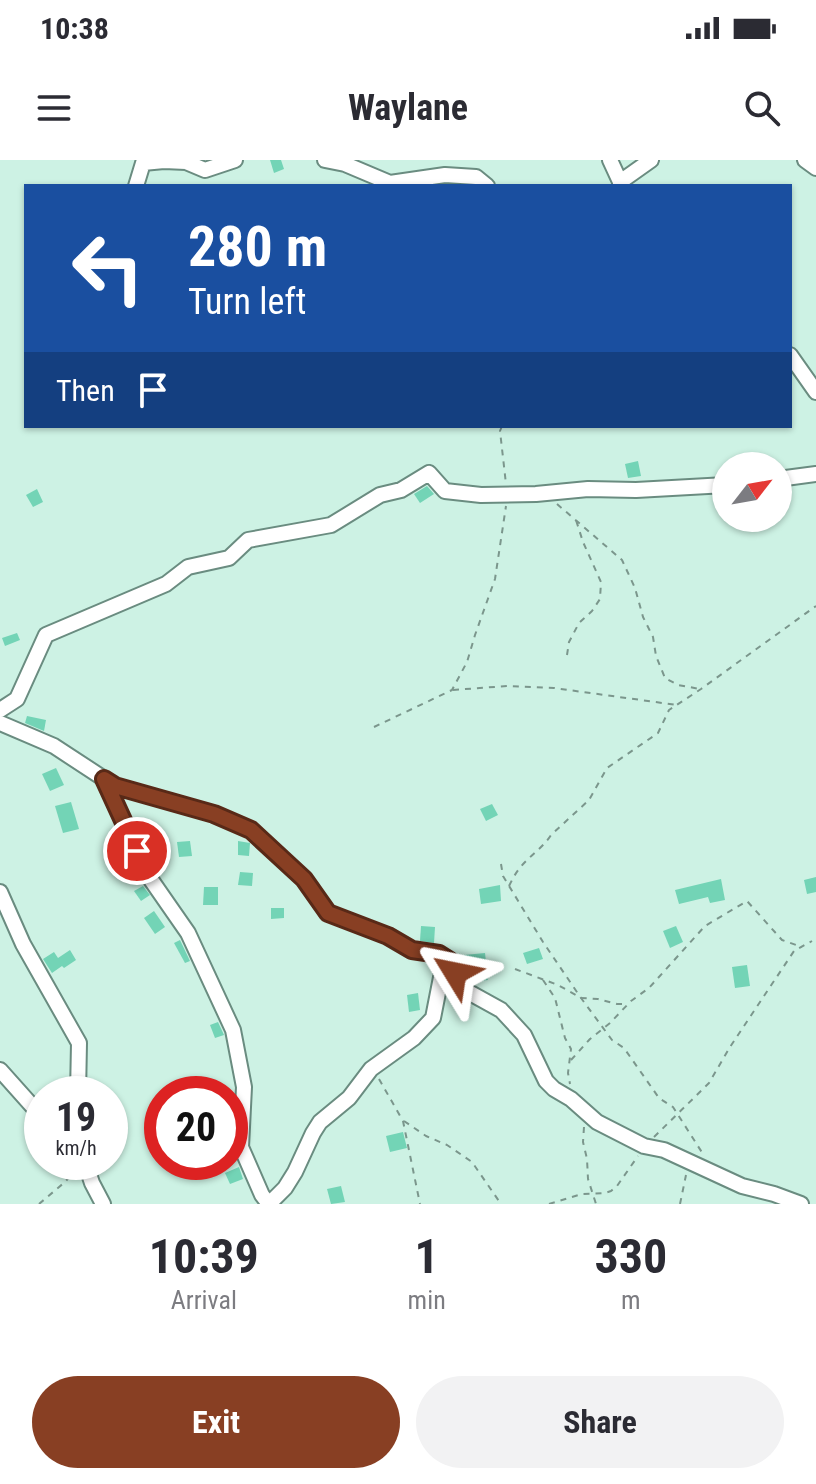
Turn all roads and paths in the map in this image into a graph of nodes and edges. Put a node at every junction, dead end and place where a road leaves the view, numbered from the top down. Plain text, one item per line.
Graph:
1 (235, 160) edge
2 (325, 160) edge
3 (610, 160) edge
4 (651, 160) edge
5 (805, 160) edge
6 (816, 168) edge
7 (137, 184) edge
8 (485, 184) edge
9 (621, 184) edge
10 (792, 358) edge
11 (816, 392) edge
12 (501, 428) edge
13 (816, 474) edge
14 (792, 477) edge
15 (712, 486) edge
16 (507, 494) junction
17 (544, 494) junction
18 (576, 520) junction
19 (816, 606) edge
20 (567, 655) dead end
21 (701, 689) junction
22 (452, 690) junction
23 (677, 705) junction
24 (0, 710) edge
25 (0, 723) edge
26 (374, 727) dead end
27 (104, 779) junction
28 (501, 864) dead end
29 (509, 886) junction
30 (0, 892) edge
31 (812, 941) dead end
32 (802, 947) junction
33 (445, 957) junction
34 (515, 969) dead end
35 (543, 980) junction
36 (581, 998) junction
37 (631, 1001) junction
38 (604, 1028) junction
39 (571, 1060) junction
40 (371, 1069) junction
41 (0, 1070) edge
42 (78, 1076) edge
43 (570, 1085) dead end
44 (24, 1097) edge
45 (583, 1110) junction
46 (677, 1113) junction
47 (403, 1121) junction
48 (648, 1146) junction
49 (703, 1155) dead end
50 (687, 1162) junction
51 (67, 1180) edge
52 (92, 1180) edge
53 (592, 1194) junction
54 (39, 1204) edge
55 (103, 1204) edge
56 (269, 1204) edge
57 (420, 1204) edge
58 (501, 1204) edge
59 (549, 1204) edge
60 (596, 1204) edge
61 (680, 1204) edge
62 (801, 1204) edge

1 - 7 street
2 - 8 street
3 - 9 street
4 - 9 street
5 - 6 street
10 - 11 street
12 - 16 path
13 - 14 street
15 - 17 street
16 - 17 street
16 - 22 path
16 - 24 street
17 - 18 path
18 - 20 path
18 - 21 path
19 - 21 path
21 - 23 path
22 - 23 path
22 - 26 path
23 - 29 path
25 - 27 street
27 - 33 street
27 - 56 street
28 - 29 path
29 - 36 path
30 - 42 street
31 - 32 path
32 - 37 path
32 - 46 path
33 - 40 street
33 - 45 street
34 - 35 path
35 - 36 path
35 - 39 path
36 - 37 path
36 - 38 path
37 - 38 path
38 - 39 path
38 - 46 path
39 - 43 path
40 - 47 path
40 - 56 street
41 - 44 street
45 - 48 street
45 - 53 path
46 - 48 path
46 - 49 path
47 - 57 path
47 - 58 path
48 - 50 street
48 - 53 path
50 - 61 path
50 - 62 street
51 - 54 path
52 - 55 street
53 - 59 path
53 - 60 path

